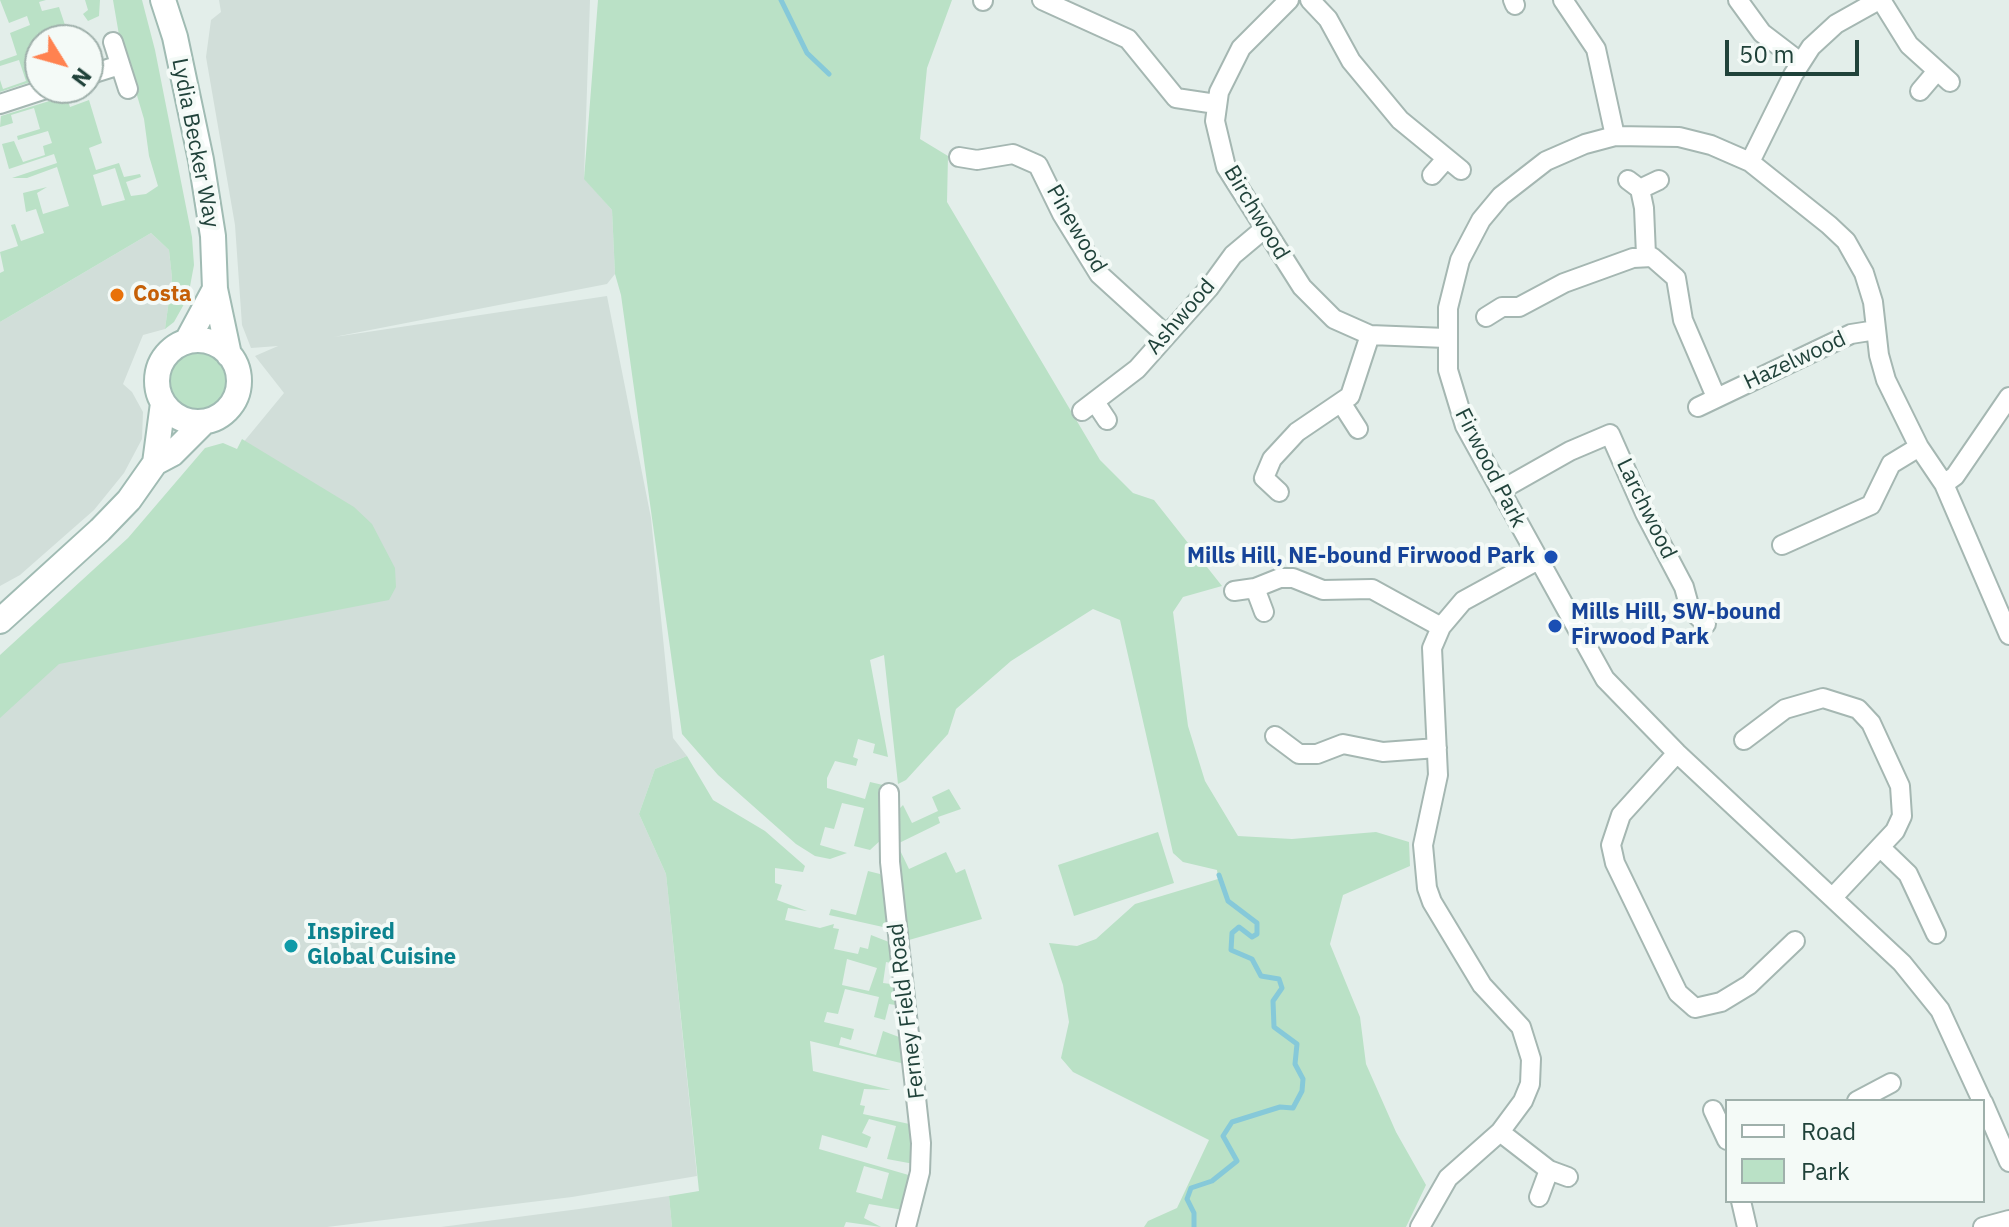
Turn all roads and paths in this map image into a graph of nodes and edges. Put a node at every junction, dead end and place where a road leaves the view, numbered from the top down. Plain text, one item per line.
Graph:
1 (163, 0) edge
2 (1042, 0) edge
3 (1289, 0) edge
4 (1310, 0) edge
5 (1563, 0) edge
6 (1738, 0) edge
7 (1880, 0) edge
8 (113, 42) dead end
9 (1800, 62) junction
10 (120, 65) junction
11 (104, 70) edge
12 (128, 89) dead end
13 (1920, 91) dead end
14 (24, 96) edge
15 (0, 104) edge
16 (1216, 104) junction
17 (1615, 136) junction
18 (1750, 162) junction
19 (1432, 175) dead end
20 (975, 180) dead end
21 (1659, 180) dead end
22 (1264, 229) junction
23 (1646, 255) junction
24 (1496, 288) dead end
25 (215, 289) junction
26 (1876, 330) junction
27 (1165, 334) junction
28 (1370, 335) junction
29 (1446, 338) junction
30 (187, 341) junction
31 (229, 355) junction
32 (1716, 397) junction
33 (2009, 397) edge
34 (163, 403) junction
35 (1342, 404) junction
36 (1698, 407) dead end
37 (1107, 420) dead end
38 (204, 422) junction
39 (1358, 429) dead end
40 (1919, 447) junction
41 (155, 463) junction
42 (1944, 484) junction
43 (1501, 490) junction
44 (1279, 492) dead end
45 (1782, 545) dead end
46 (1538, 560) junction
47 (1255, 588) junction
48 (1234, 591) dead end
49 (1264, 612) dead end
50 (0, 621) edge
51 (1706, 624) dead end
52 (1441, 627) junction
53 (2009, 635) edge
54 (1275, 736) dead end
55 (1744, 740) dead end
56 (1437, 748) junction
57 (1677, 753) junction
58 (889, 793) dead end
59 (1880, 847) junction
60 (1652, 890) dead end
61 (1834, 896) junction
62 (1635, 899) junction
63 (1936, 934) dead end
64 (1795, 941) dead end
65 (1891, 1083) dead end
66 (1861, 1099) edge
67 (1982, 1099) edge
68 (1985, 1107) edge
69 (1713, 1110) dead end
70 (1500, 1132) junction
71 (1725, 1136) edge
72 (2009, 1162) edge
73 (1549, 1170) junction
74 (1568, 1177) dead end
75 (1539, 1197) dead end
76 (1741, 1203) edge
77 (2009, 1220) edge
78 (906, 1227) edge
79 (1420, 1227) edge
80 (1747, 1227) edge
81 (1983, 1227) edge

1 - 25 street, Lydia Becker Way
2 - 16 street
3 - 16 street, Birchwood
4 - 19 street
5 - 17 street
6 - 9 street
7 - 9 street
7 - 13 street
8 - 10 street
9 - 18 street
10 - 11 street
10 - 12 street
14 - 15 street
16 - 22 street, Birchwood
17 - 18 street, Firwood Park
17 - 29 street, Firwood Park
18 - 26 street, Firwood Park
20 - 27 street, Pinewood
21 - 23 street
22 - 27 street, Ashwood
22 - 28 street, Birchwood
23 - 24 street
23 - 32 street, Hazelwood
25 - 30 street, Lydia Becker Way
25 - 31 street, Lydia Becker Way
26 - 32 street, Hazelwood
26 - 40 street, Firwood Park
27 - 37 street, Ashwood
28 - 29 street, Birchwood
28 - 35 street
29 - 43 street, Firwood Park
30 - 31 street
30 - 34 street
31 - 38 street
32 - 36 street, Hazelwood
33 - 42 street
34 - 38 street
34 - 41 street
35 - 39 street
35 - 44 street
38 - 41 street
40 - 42 street, Firwood Park
40 - 45 street
41 - 50 street
42 - 53 street, Firwood Park
43 - 46 street, Firwood Park
43 - 51 street, Larchwood
46 - 52 street
46 - 57 street, Firwood Park
47 - 48 street
47 - 49 street
47 - 52 street
52 - 56 street
54 - 56 street
55 - 59 street
56 - 70 street
57 - 61 street, Firwood Park
57 - 62 street
58 - 78 street, Ferney Field Road
59 - 61 street
59 - 63 street
60 - 62 street
61 - 67 street, Firwood Park
62 - 64 street
65 - 66 street
68 - 72 street, Firwood Park
69 - 71 street
70 - 73 street
70 - 79 street
73 - 74 street
73 - 75 street
76 - 80 street
77 - 81 street

